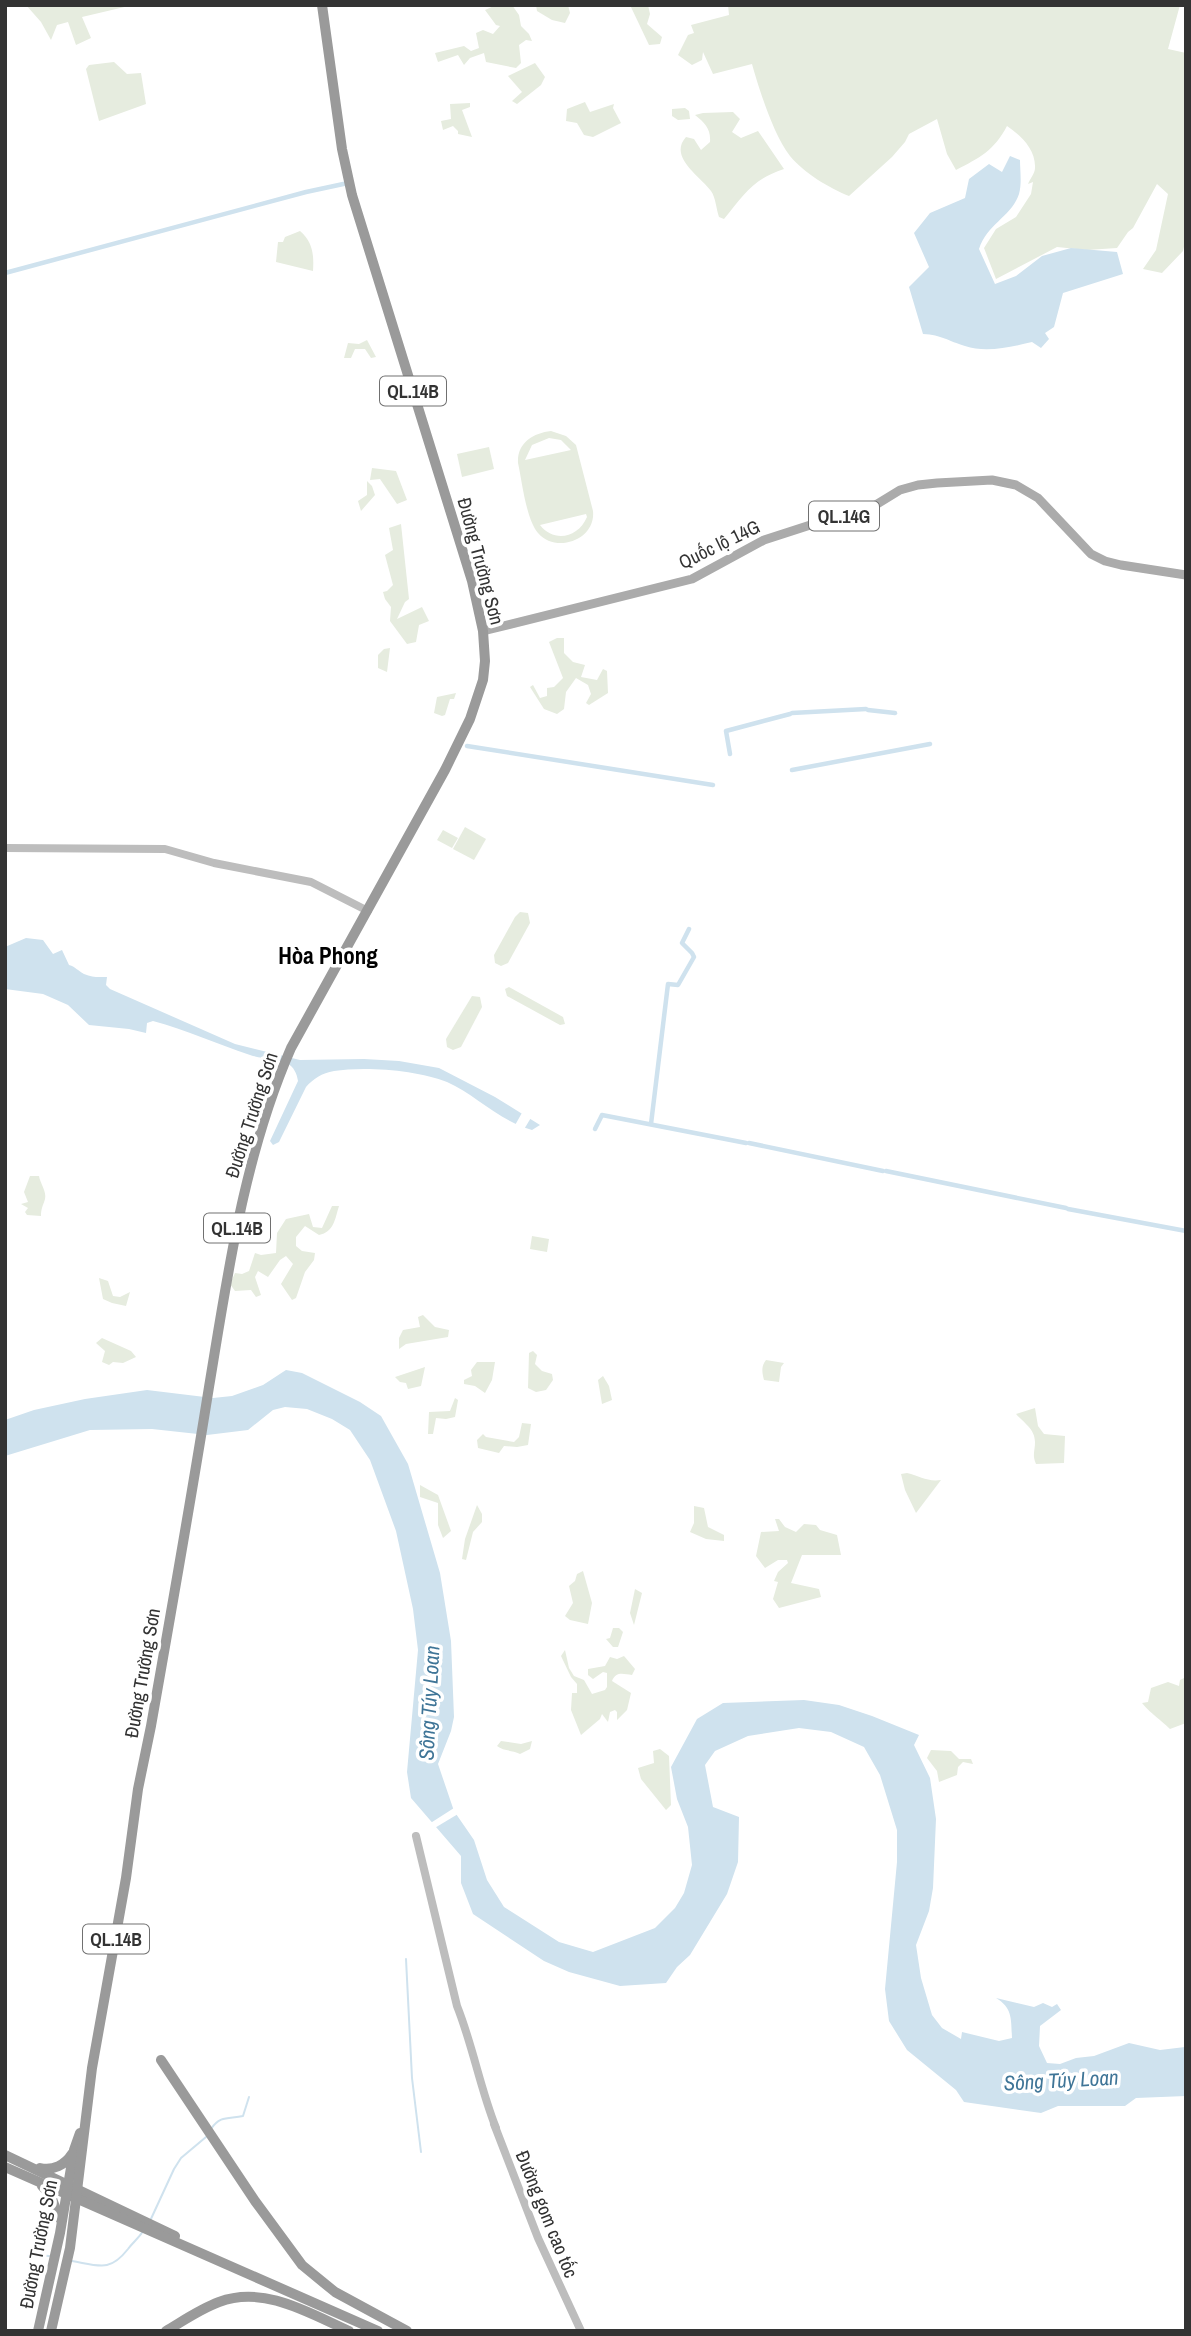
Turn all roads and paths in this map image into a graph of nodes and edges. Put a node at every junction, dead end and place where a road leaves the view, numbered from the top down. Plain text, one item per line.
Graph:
1 (321, 5) edge
2 (1186, 575) edge
3 (483, 631) junction
4 (5, 848) edge
5 (368, 911) junction
6 (415, 1836) dead end
7 (162, 2061) dead end
8 (488, 2108) junction
9 (496, 2128) dead end
10 (78, 2151) junction
11 (10, 2157) edge
12 (8, 2169) edge
13 (72, 2192) junction
14 (125, 2213) junction
15 (140, 2223) junction
16 (57, 2245) junction
17 (38, 2331) edge
18 (51, 2331) edge
19 (166, 2331) edge
20 (349, 2331) edge
21 (378, 2331) edge
22 (407, 2331) edge
23 (581, 2331) edge

1 - 3 highway, Đường Trường Sơn / QL.14B
2 - 3 main road, Quốc lộ 14G / QL.14G
3 - 5 highway, Đường Trường Sơn / QL.14B
4 - 5 main road
5 - 10 highway, Đường Trường Sơn / QL.14B
6 - 8 main road
7 - 22 highway
8 - 9 main road
8 - 23 main road, Đường gom cao tốc
10 - 11 highway
10 - 13 highway, Đường Trường Sơn / QL.14B
10 - 14 highway
11 - 13 highway
12 - 13 highway
12 - 16 highway
13 - 14 highway
13 - 15 highway
13 - 16 highway, Đường Trường Sơn / QL.14B
13 - 18 highway, Đường Trường Sơn / QL.14B
14 - 15 highway
15 - 21 highway
16 - 17 highway, Đường Trường Sơn / QL.14B
19 - 20 highway

